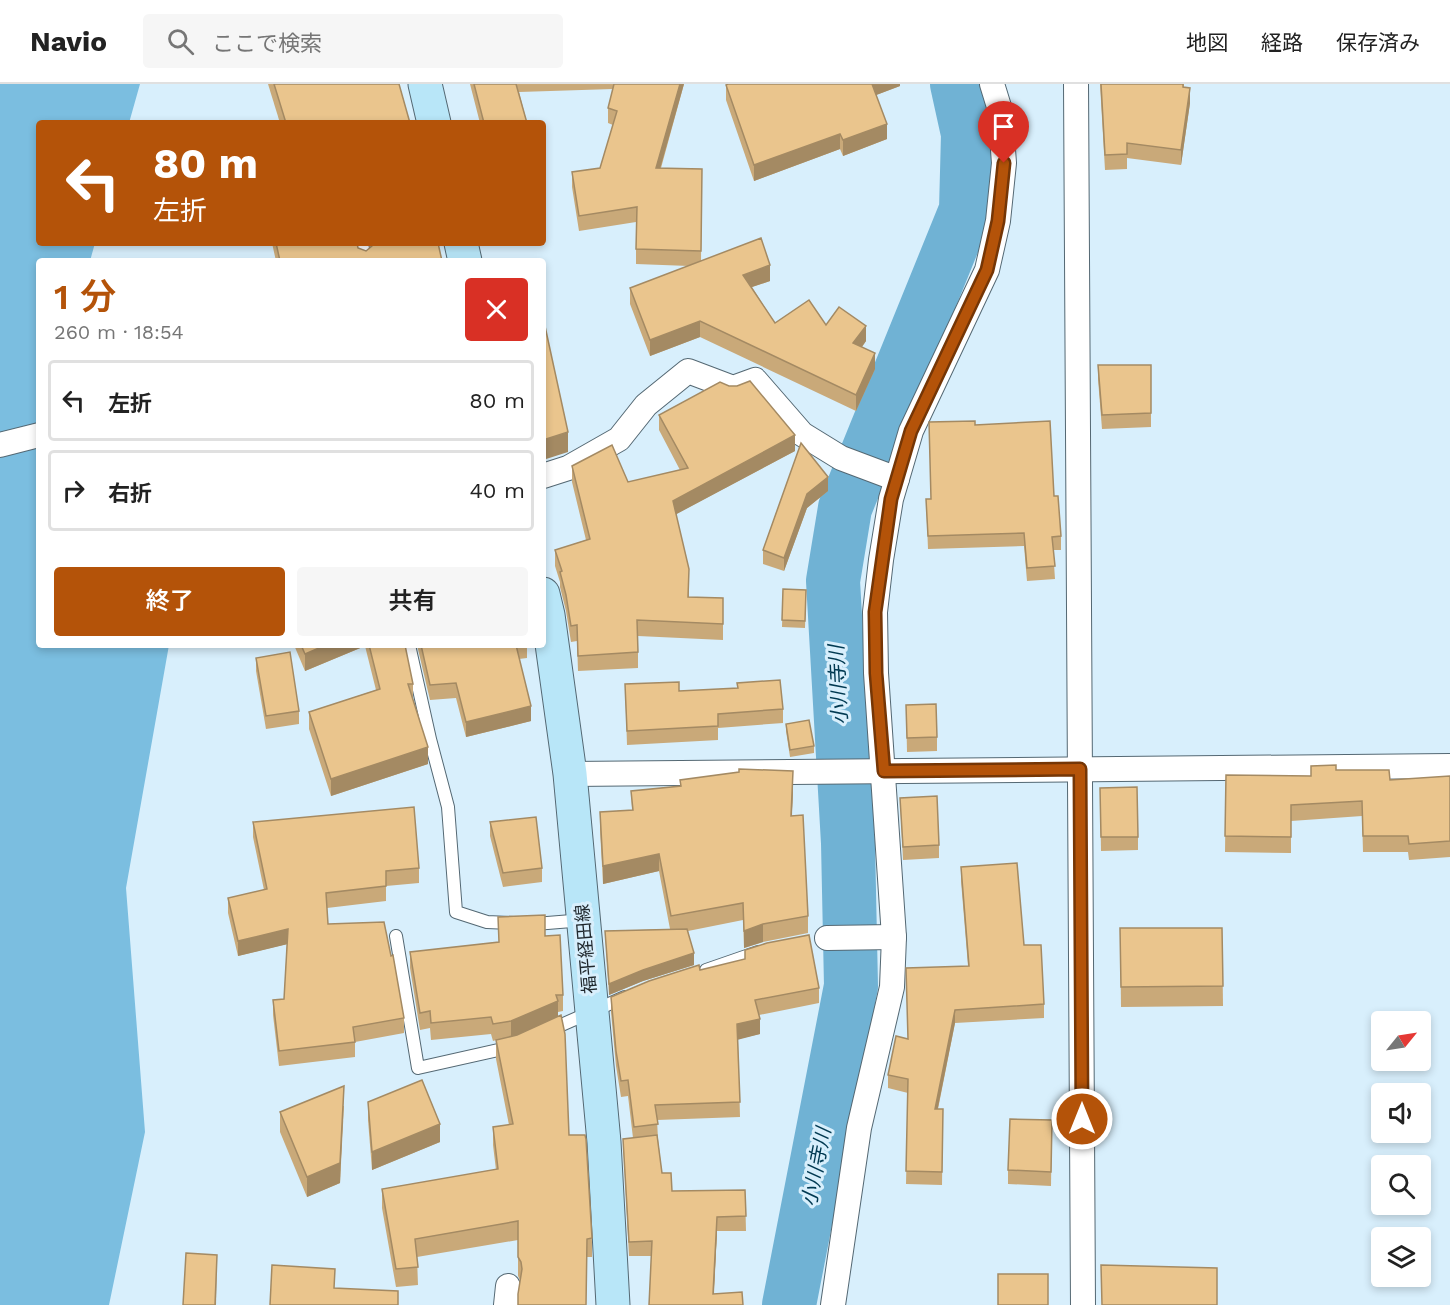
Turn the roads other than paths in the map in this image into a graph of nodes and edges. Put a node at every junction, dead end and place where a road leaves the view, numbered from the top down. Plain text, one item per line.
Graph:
1 (425, 84) edge
2 (992, 84) edge
3 (1076, 84) edge
4 (433, 120) edge
5 (36, 436) edge
6 (0, 445) edge
7 (546, 475) edge
8 (897, 479) junction
9 (546, 607) edge
10 (410, 648) edge
11 (1450, 766) edge
12 (1080, 769) junction
13 (873, 771) junction
14 (570, 774) junction
15 (584, 920) junction
16 (396, 936) dead end
17 (894, 937) junction
18 (822, 939) dead end
19 (775, 948) edge
20 (690, 975) edge
21 (635, 993) edge
22 (592, 1011) junction
23 (543, 1033) edge
24 (523, 1042) edge
25 (613, 1305) edge
26 (833, 1305) edge
27 (1083, 1305) edge

1 - 4 main road
2 - 8 street
3 - 12 street
5 - 6 street
7 - 8 street
8 - 13 street
9 - 14 main road, 福平経田線
10 - 15 lane
11 - 12 street
12 - 13 street
12 - 27 street
13 - 14 street
13 - 17 street
14 - 15 main road, 福平経田線
15 - 22 main road, 福平経田線
16 - 24 lane
17 - 18 street
17 - 26 street
19 - 20 lane
21 - 22 lane
22 - 23 lane
22 - 25 main road, 福平経田線

